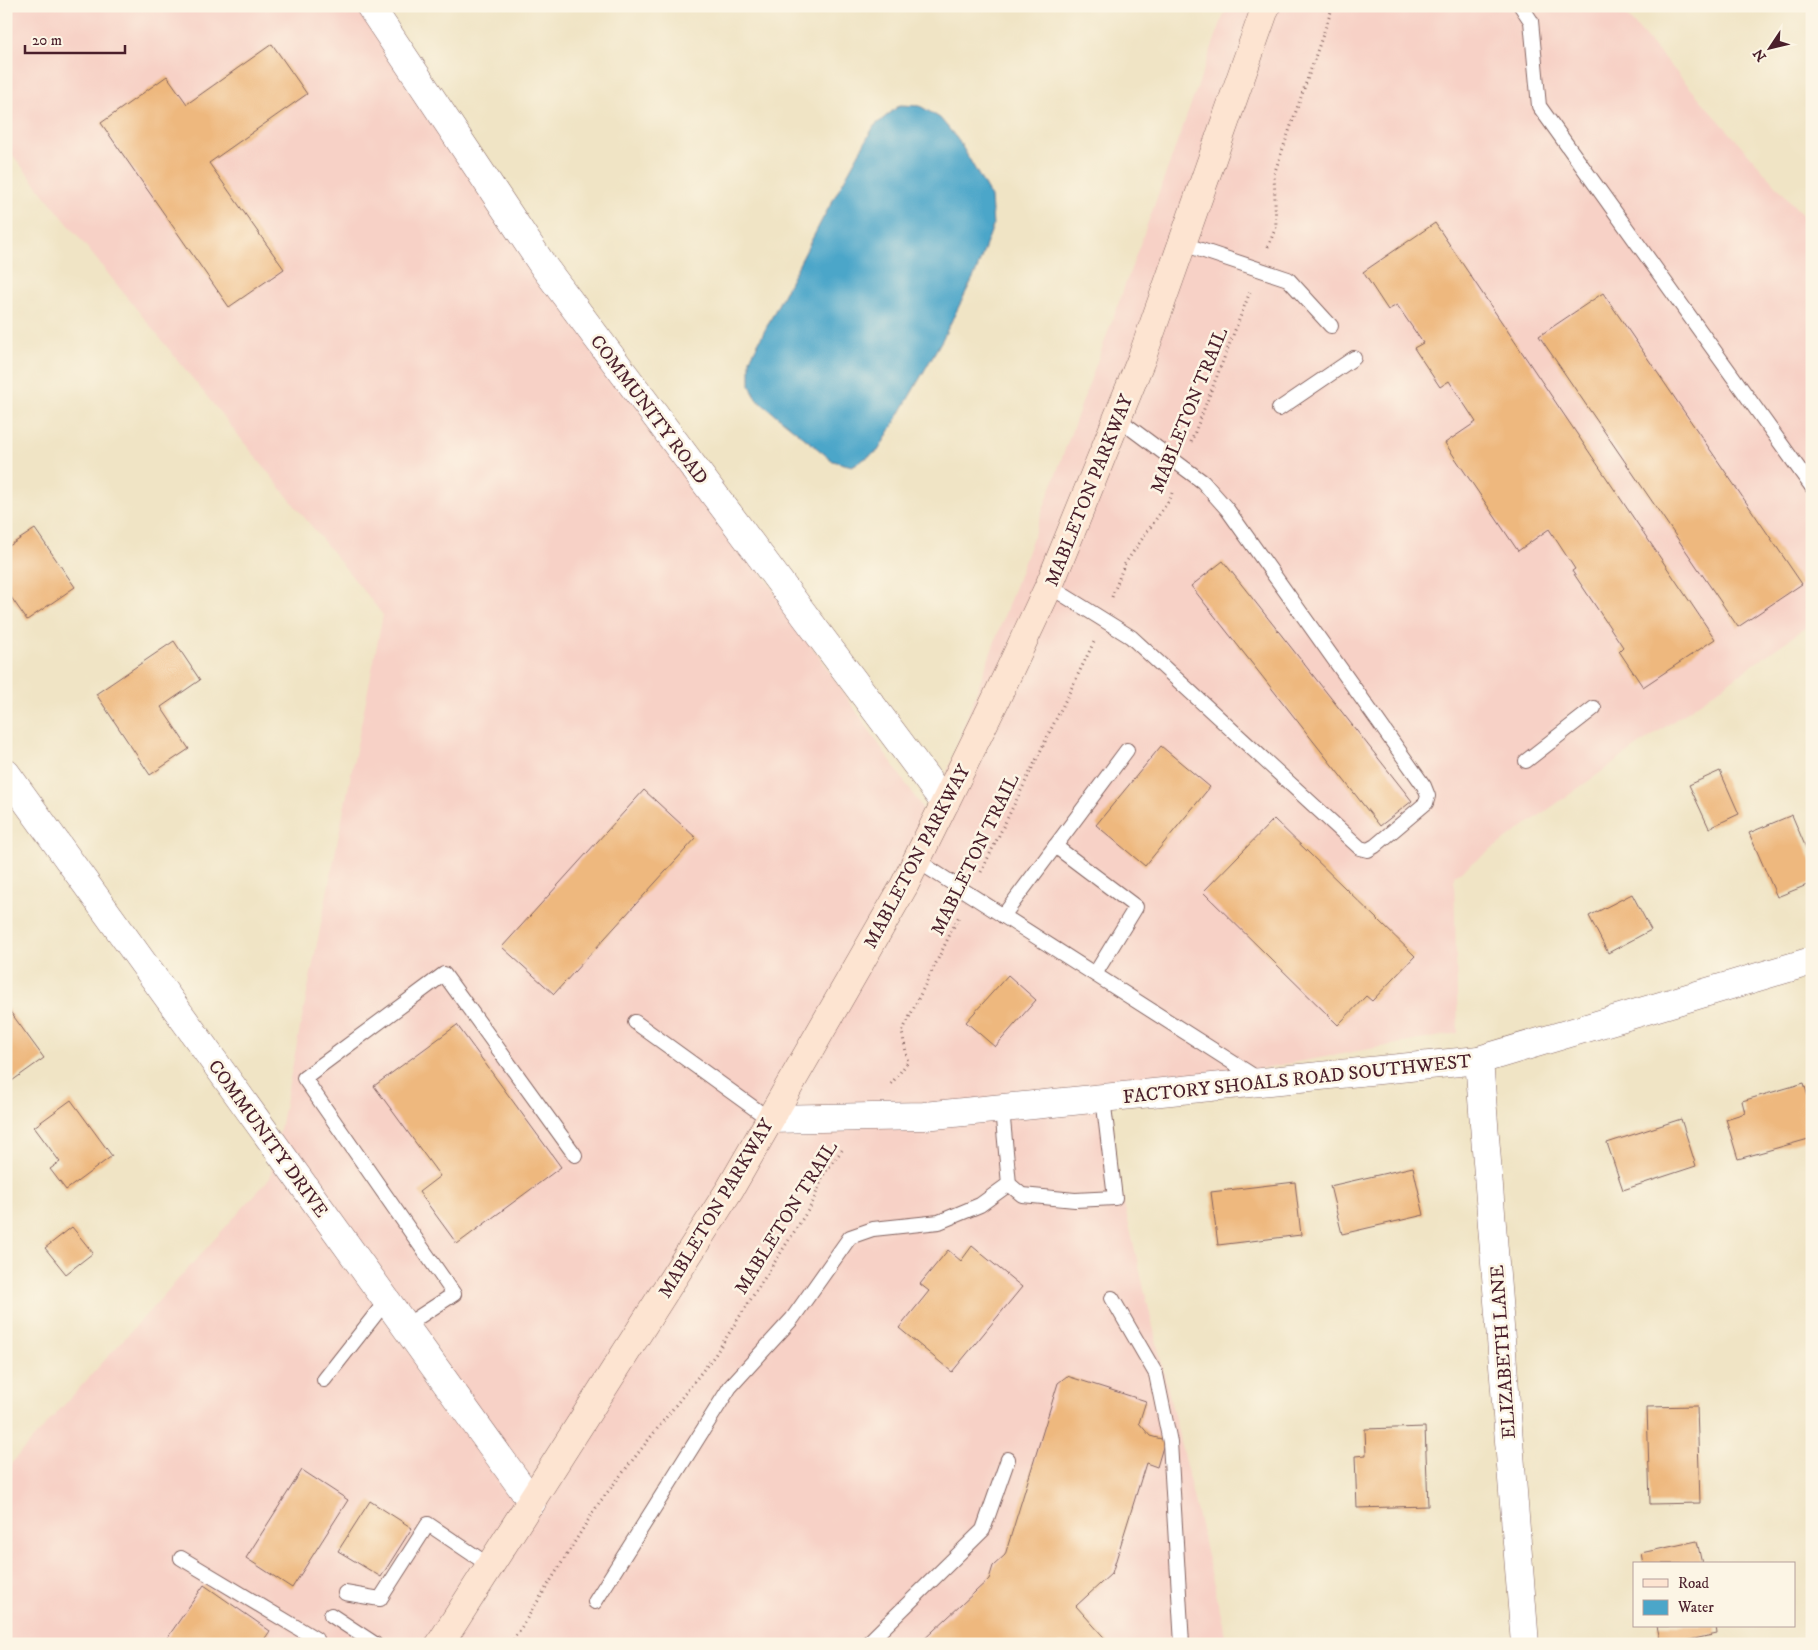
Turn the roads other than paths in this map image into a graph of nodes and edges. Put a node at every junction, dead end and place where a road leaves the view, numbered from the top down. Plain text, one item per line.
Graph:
1 (370, 6) edge
2 (1266, 6) edge
3 (1521, 6) edge
4 (1183, 244) junction
5 (1331, 326) dead end
6 (1354, 358) dead end
7 (1279, 409) dead end
8 (1118, 418) junction
9 (1812, 487) edge
10 (1049, 586) junction
11 (1594, 708) dead end
12 (1127, 750) dead end
13 (1526, 761) dead end
14 (6, 773) edge
15 (945, 802) junction
16 (1055, 846) junction
17 (916, 860) junction
18 (1003, 916) junction
19 (1812, 961) edge
20 (1095, 974) junction
21 (635, 1022) dead end
22 (1479, 1060) junction
23 (1263, 1082) junction
24 (1103, 1098) junction
25 (1002, 1109) junction
26 (769, 1119) junction
27 (575, 1155) dead end
28 (1009, 1184) junction
29 (1112, 1298) dead end
30 (386, 1300) junction
31 (405, 1326) junction
32 (324, 1380) dead end
33 (1008, 1459) dead end
34 (532, 1502) junction
35 (181, 1558) dead end
36 (490, 1566) junction
37 (344, 1593) dead end
38 (595, 1602) dead end
39 (331, 1615) dead end
40 (316, 1639) dead end
41 (375, 1644) edge
42 (440, 1644) edge
43 (867, 1644) edge
44 (1182, 1644) edge
45 (1525, 1644) edge

1 - 15 street, COMMUNITY ROAD
2 - 4 main road, MABLETON PARKWAY
3 - 9 lane
4 - 5 lane
4 - 8 main road, MABLETON PARKWAY
6 - 7 lane
8 - 10 main road, MABLETON PARKWAY
8 - 10 lane
10 - 15 main road, MABLETON PARKWAY
11 - 13 lane
12 - 16 lane
14 - 30 street, COMMUNITY DRIVE
15 - 17 main road, MABLETON PARKWAY
16 - 18 lane
16 - 20 lane
17 - 18 lane
17 - 26 main road, MABLETON PARKWAY
18 - 20 lane
19 - 22 street, FACTORY SHOALS ROAD SOUTHWEST
20 - 23 lane
21 - 26 lane
22 - 23 street, FACTORY SHOALS ROAD SOUTHWEST
22 - 45 street, ELIZABETH LANE
23 - 24 street, FACTORY SHOALS ROAD SOUTHWEST
24 - 25 street, FACTORY SHOALS ROAD SOUTHWEST
24 - 28 lane
25 - 26 street, FACTORY SHOALS ROAD SOUTHWEST
25 - 28 lane
26 - 34 main road, MABLETON PARKWAY
27 - 31 lane
28 - 38 lane
29 - 44 lane
30 - 31 street, COMMUNITY DRIVE
30 - 32 lane
31 - 34 street, COMMUNITY DRIVE
33 - 43 lane
34 - 36 main road, MABLETON PARKWAY
35 - 40 lane
36 - 37 lane
36 - 42 main road, MABLETON PARKWAY
39 - 41 lane

